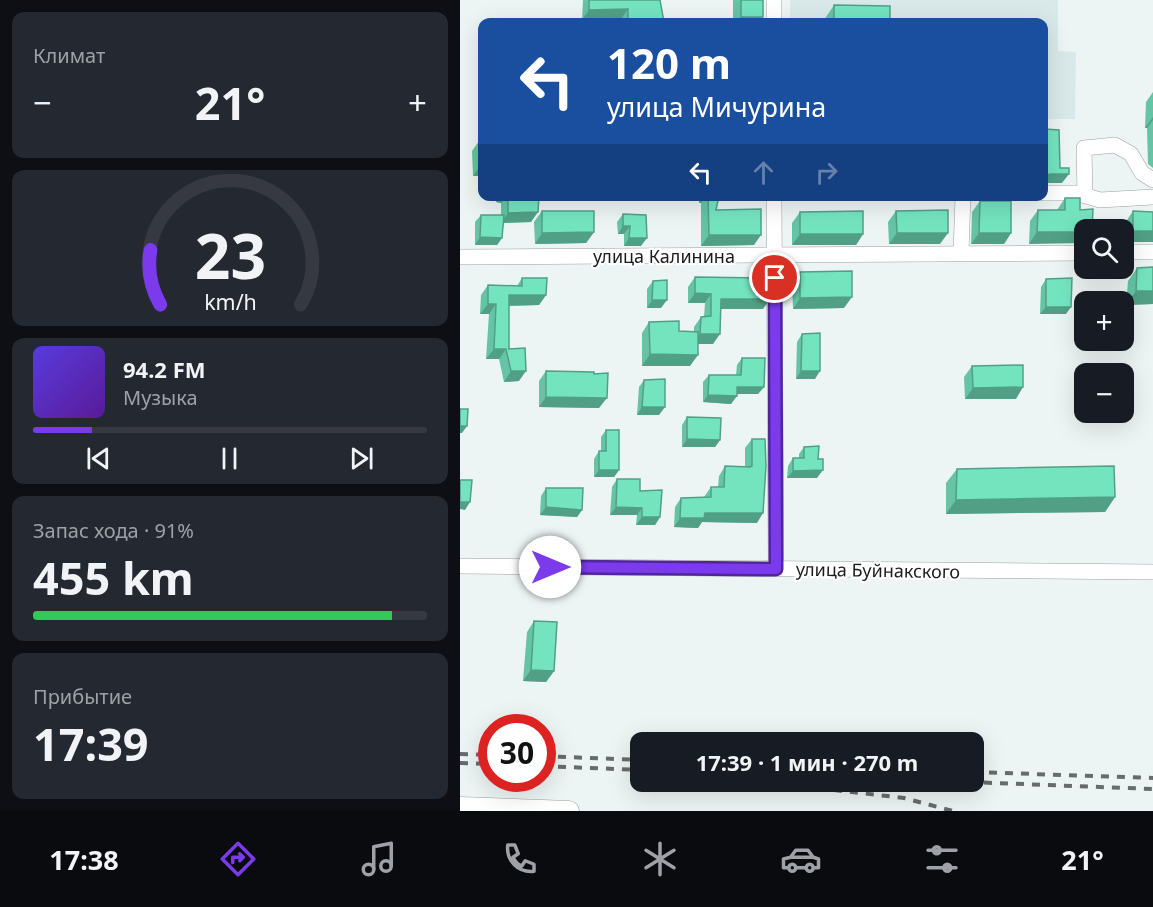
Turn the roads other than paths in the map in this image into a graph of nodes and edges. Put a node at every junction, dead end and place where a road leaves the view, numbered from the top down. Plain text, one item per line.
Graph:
1 (774, 0) edge
2 (774, 18) edge
3 (1153, 180) edge
4 (1048, 192) edge
5 (1086, 196) junction
6 (1153, 197) edge
7 (774, 201) edge
8 (963, 201) edge
9 (1134, 252) edge
10 (1153, 252) edge
11 (961, 253) junction
12 (1074, 253) edge
13 (775, 255) junction
14 (460, 257) edge
15 (460, 566) edge
16 (776, 569) junction
17 (1153, 572) edge
18 (460, 807) edge
19 (569, 811) edge

1 - 2 street
3 - 5 street
4 - 5 street
5 - 6 street
7 - 13 street
8 - 11 street
9 - 10 street
11 - 12 street, улица Калинина
11 - 13 street, улица Калинина
13 - 14 street, улица Калинина
13 - 16 street
15 - 16 street, улица Буйнакского
16 - 17 street, улица Буйнакского
18 - 19 street

